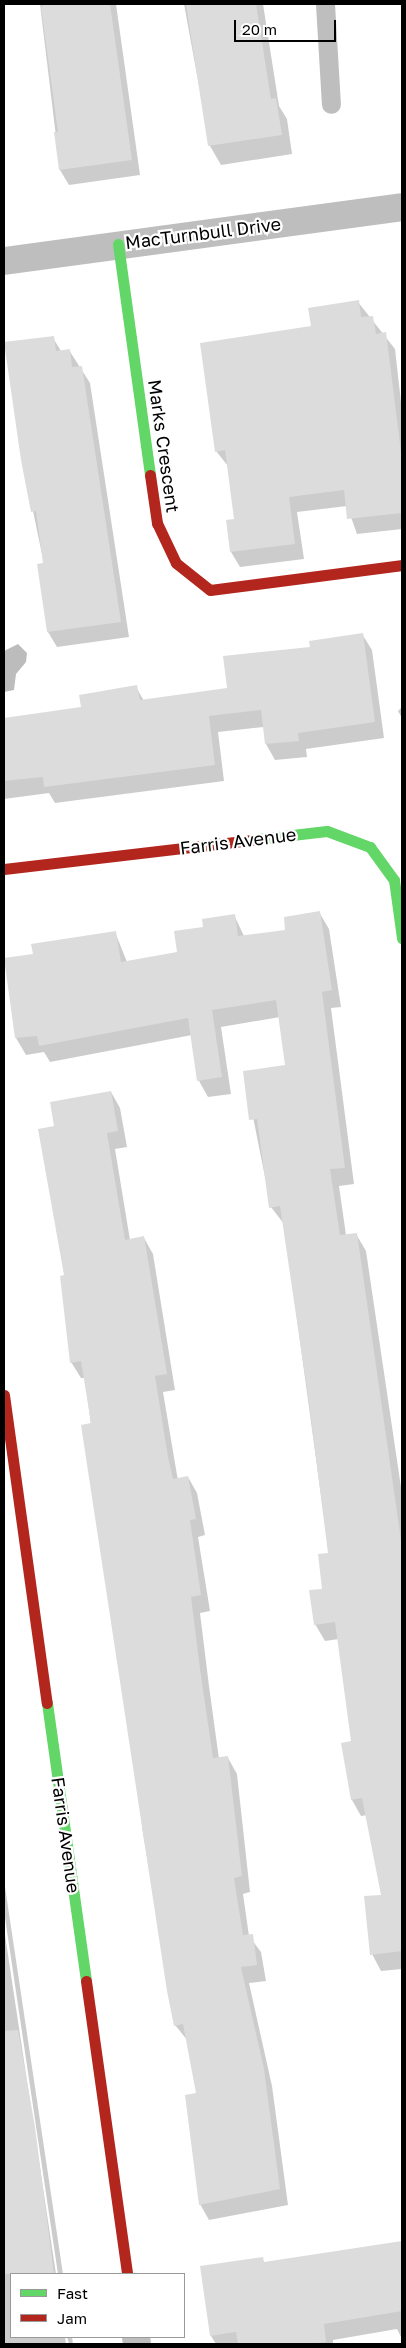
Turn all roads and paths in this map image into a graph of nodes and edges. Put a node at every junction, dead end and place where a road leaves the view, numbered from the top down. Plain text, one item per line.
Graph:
1 (325, 4) edge
2 (331, 104) dead end
3 (402, 208) edge
4 (118, 244) junction
5 (5, 256) edge
6 (402, 566) edge
7 (4, 869) edge
8 (402, 938) edge
9 (4, 1395) edge
10 (127, 2273) edge

1 - 2 lane
3 - 4 street, MacTurnbull Drive
4 - 5 street, MacTurnbull Drive
4 - 6 street, Marks Crescent
7 - 8 street, Farris Avenue
9 - 10 street, Farris Avenue

